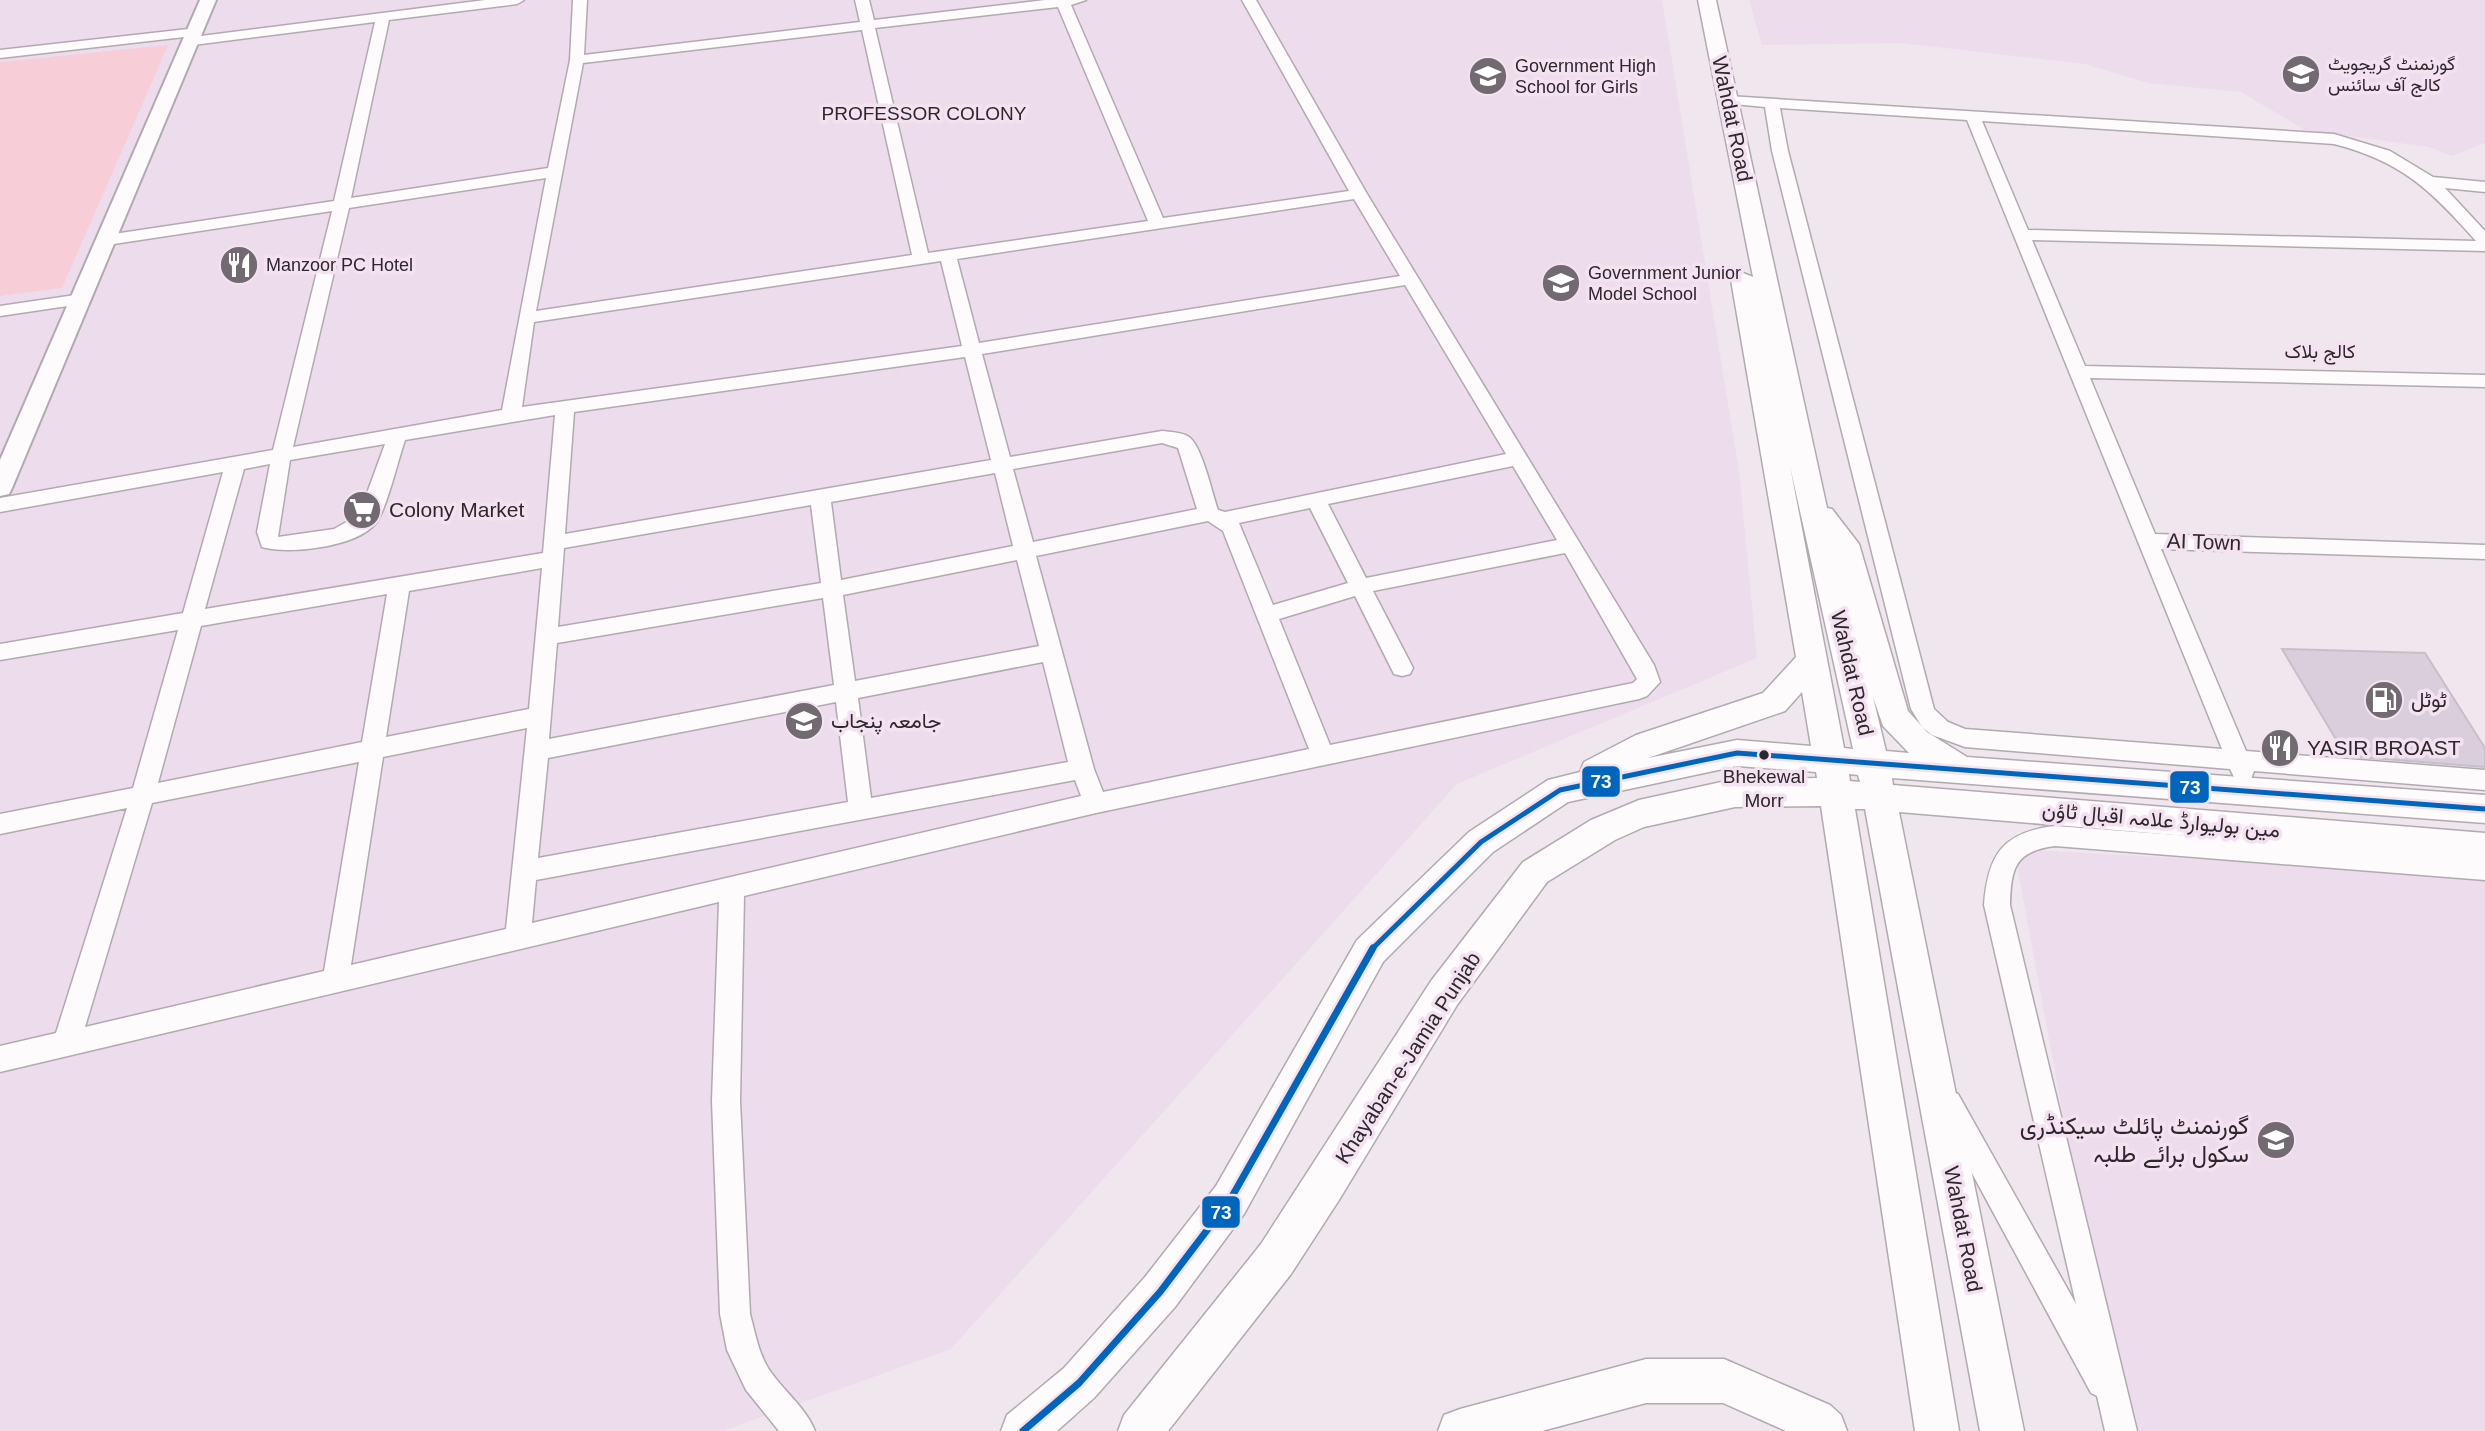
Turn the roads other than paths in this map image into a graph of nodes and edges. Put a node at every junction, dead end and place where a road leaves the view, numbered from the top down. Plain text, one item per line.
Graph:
1 (208, 0) edge
2 (517, 0) edge
3 (580, 0) edge
4 (862, 0) edge
5 (1079, 0) edge
6 (1249, 0) edge
7 (1691, 0) edge
8 (1707, 0) edge
9 (1062, 1) edge
10 (383, 17) junction
11 (867, 23) junction
12 (195, 36) junction
13 (0, 54) edge
14 (577, 60) junction
15 (1728, 100) junction
16 (1772, 103) junction
17 (1972, 115) junction
18 (555, 173) junction
19 (2433, 182) junction
20 (2485, 187) edge
21 (1359, 194) junction
22 (341, 206) junction
23 (1157, 223) junction
24 (2020, 234) junction
25 (107, 240) junction
26 (1747, 241) junction
27 (2485, 243) edge
28 (947, 254) junction
29 (921, 257) junction
30 (1411, 279) junction
31 (82, 299) junction
32 (0, 311) edge
33 (526, 318) junction
34 (973, 350) junction
35 (2077, 372) junction
36 (2485, 381) edge
37 (565, 408) junction
38 (511, 415) junction
39 (397, 436) junction
40 (281, 457) junction
41 (1518, 458) junction
42 (1002, 464) junction
43 (235, 465) junction
44 (0, 488) edge
45 (820, 496) junction
46 (1316, 500) junction
47 (0, 505) edge
48 (1814, 507) junction
49 (1216, 517) junction
50 (2150, 541) junction
51 (1570, 545) junction
52 (553, 551) junction
53 (1026, 552) junction
54 (2485, 552) edge
55 (399, 586) junction
56 (1362, 586) junction
57 (832, 589) junction
58 (1268, 614) junction
59 (195, 618) junction
60 (546, 637) junction
61 (0, 652) edge
62 (1052, 652) junction
63 (1813, 659) junction
64 (1402, 668) dead end
65 (846, 691) junction
66 (540, 716) junction
67 (374, 749) junction
68 (537, 751) junction
69 (1323, 756) junction
70 (2238, 760) junction
71 (1872, 761) junction
72 (1082, 769) junction
73 (1961, 769) junction
74 (1833, 775) junction
75 (2485, 780) edge
76 (1560, 790) junction
77 (2251, 790) junction
78 (143, 795) junction
79 (1879, 796) junction
80 (1096, 803) junction
81 (861, 809) junction
82 (2485, 809) edge
83 (0, 824) edge
84 (2145, 832) junction
85 (2485, 847) edge
86 (2485, 869) edge
87 (526, 871) junction
88 (732, 889) junction
89 (518, 939) junction
90 (335, 982) junction
91 (66, 1044) junction
92 (0, 1059) edge
93 (1933, 1076) junction
94 (2118, 1418) edge
95 (799, 1431) edge
96 (1023, 1431) edge
97 (1140, 1431) edge
98 (1460, 1431) edge
99 (1825, 1431) edge
100 (1937, 1431) edge
101 (2002, 1431) edge

1 - 12 street
2 - 10 street
3 - 14 street
4 - 11 street
5 - 9 street
6 - 21 street
7 - 26 main road, Wahdat Road
8 - 15 main road, Wahdat Road
9 - 11 street
9 - 23 street
10 - 12 street
10 - 22 street
11 - 14 street
11 - 29 street
12 - 13 street
12 - 25 street
14 - 18 street
15 - 16 street
15 - 26 main road, Wahdat Road
16 - 17 street
16 - 70 street
17 - 19 street
17 - 24 street
18 - 22 street
18 - 33 street
19 - 20 street
19 - 27 street
21 - 23 street
21 - 30 street
22 - 25 street
22 - 40 street
23 - 28 street
24 - 27 street
24 - 35 street
25 - 31 street
26 - 48 main road, Wahdat Road
26 - 63 main road, Wahdat Road
28 - 29 street
28 - 34 street
29 - 33 street
30 - 34 street
30 - 41 street
31 - 32 street
31 - 44 street
33 - 38 street
34 - 37 street
34 - 42 street
35 - 36 street
35 - 50 street
37 - 38 street
37 - 52 street
38 - 39 street
39 - 40 street
39 - 40 street
40 - 43 street
41 - 46 street
41 - 51 street
42 - 45 street
42 - 49 street
42 - 53 street
43 - 47 street
43 - 59 street
45 - 52 street
45 - 57 street
46 - 49 street
46 - 56 street
48 - 71 main road, Wahdat Road
48 - 73 main road
49 - 53 street
49 - 58 street
50 - 54 street, AI Town
50 - 70 street, AI Town
51 - 56 street
51 - 69 street
52 - 55 street
52 - 60 street
53 - 57 street
53 - 62 street
55 - 59 street
55 - 67 street
56 - 58 street
56 - 64 street
57 - 60 street
57 - 65 street
58 - 69 street
59 - 61 street
59 - 78 street
60 - 66 street
62 - 65 street
62 - 72 street
63 - 74 main road, Wahdat Road
63 - 76 main road
65 - 68 street
65 - 81 street
66 - 67 street
66 - 68 street
67 - 78 street
67 - 90 street
68 - 87 street
69 - 80 street
70 - 75 street
70 - 77 street, AI Town
71 - 73 main road, مین بولیوارڈ علامہ اقبال ٹاؤن
71 - 74 main road, مین بولیوارڈ علامہ اقبال ٹاؤن
71 - 79 main road, Wahdat Road
72 - 80 street
72 - 81 street
73 - 77 main road, مین بولیوارڈ علامہ اقبال ٹاؤن
74 - 76 main road
74 - 79 main road, مین بولیوارڈ علامہ اقبال ٹاؤن
74 - 97 main road, Khayaban-e-Jamia Punjab
74 - 100 main road, Wahdat Road
76 - 96 main road
77 - 82 main road, مین بولیوارڈ علامہ اقبال ٹاؤن
78 - 83 street
78 - 91 street
79 - 84 main road, مین بولیوارڈ علامہ اقبال ٹاؤن
79 - 93 main road, Wahdat Road
80 - 88 street
81 - 87 street
84 - 85 main road, مین بولیوارڈ علامہ اقبال ٹاؤن
84 - 86 street
84 - 94 street
87 - 89 street
88 - 89 street
88 - 95 street
89 - 90 street
90 - 91 street
91 - 92 street
93 - 94 street
93 - 101 main road, Wahdat Road
98 - 99 main road

